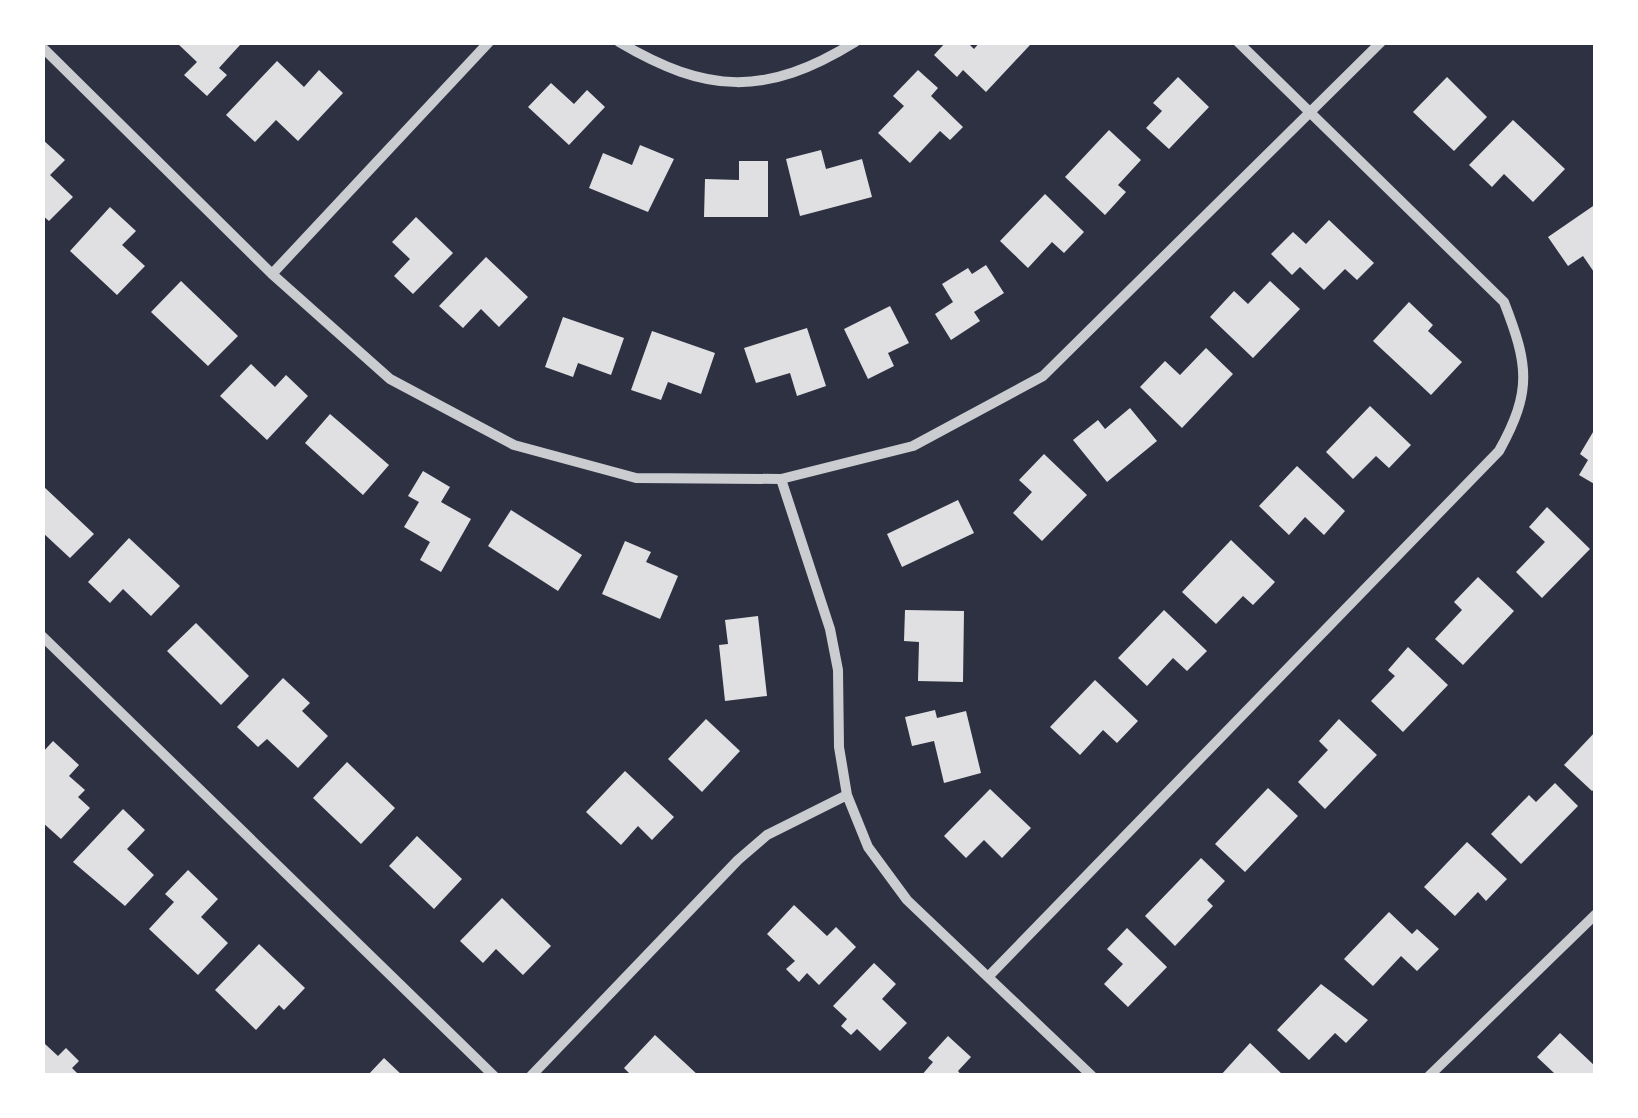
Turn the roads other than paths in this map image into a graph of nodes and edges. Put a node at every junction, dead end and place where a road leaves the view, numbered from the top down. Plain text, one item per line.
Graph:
1 (489, 42) edge
2 (619, 42) edge
3 (855, 42) edge
4 (1238, 42) edge
5 (1381, 42) edge
6 (42, 47) edge
7 (1310, 114) junction
8 (272, 274) junction
9 (781, 479) junction
10 (42, 636) edge
11 (847, 795) junction
12 (1596, 914) edge
13 (988, 977) junction
14 (494, 1076) edge
15 (531, 1076) edge
16 (1092, 1076) edge
17 (1429, 1076) edge

1 - 8 street
2 - 3 street
4 - 7 street
5 - 7 street
6 - 8 street
7 - 9 street
7 - 13 street
8 - 9 street
9 - 11 street
10 - 14 street
11 - 13 street
11 - 15 street
12 - 17 street
13 - 16 street

